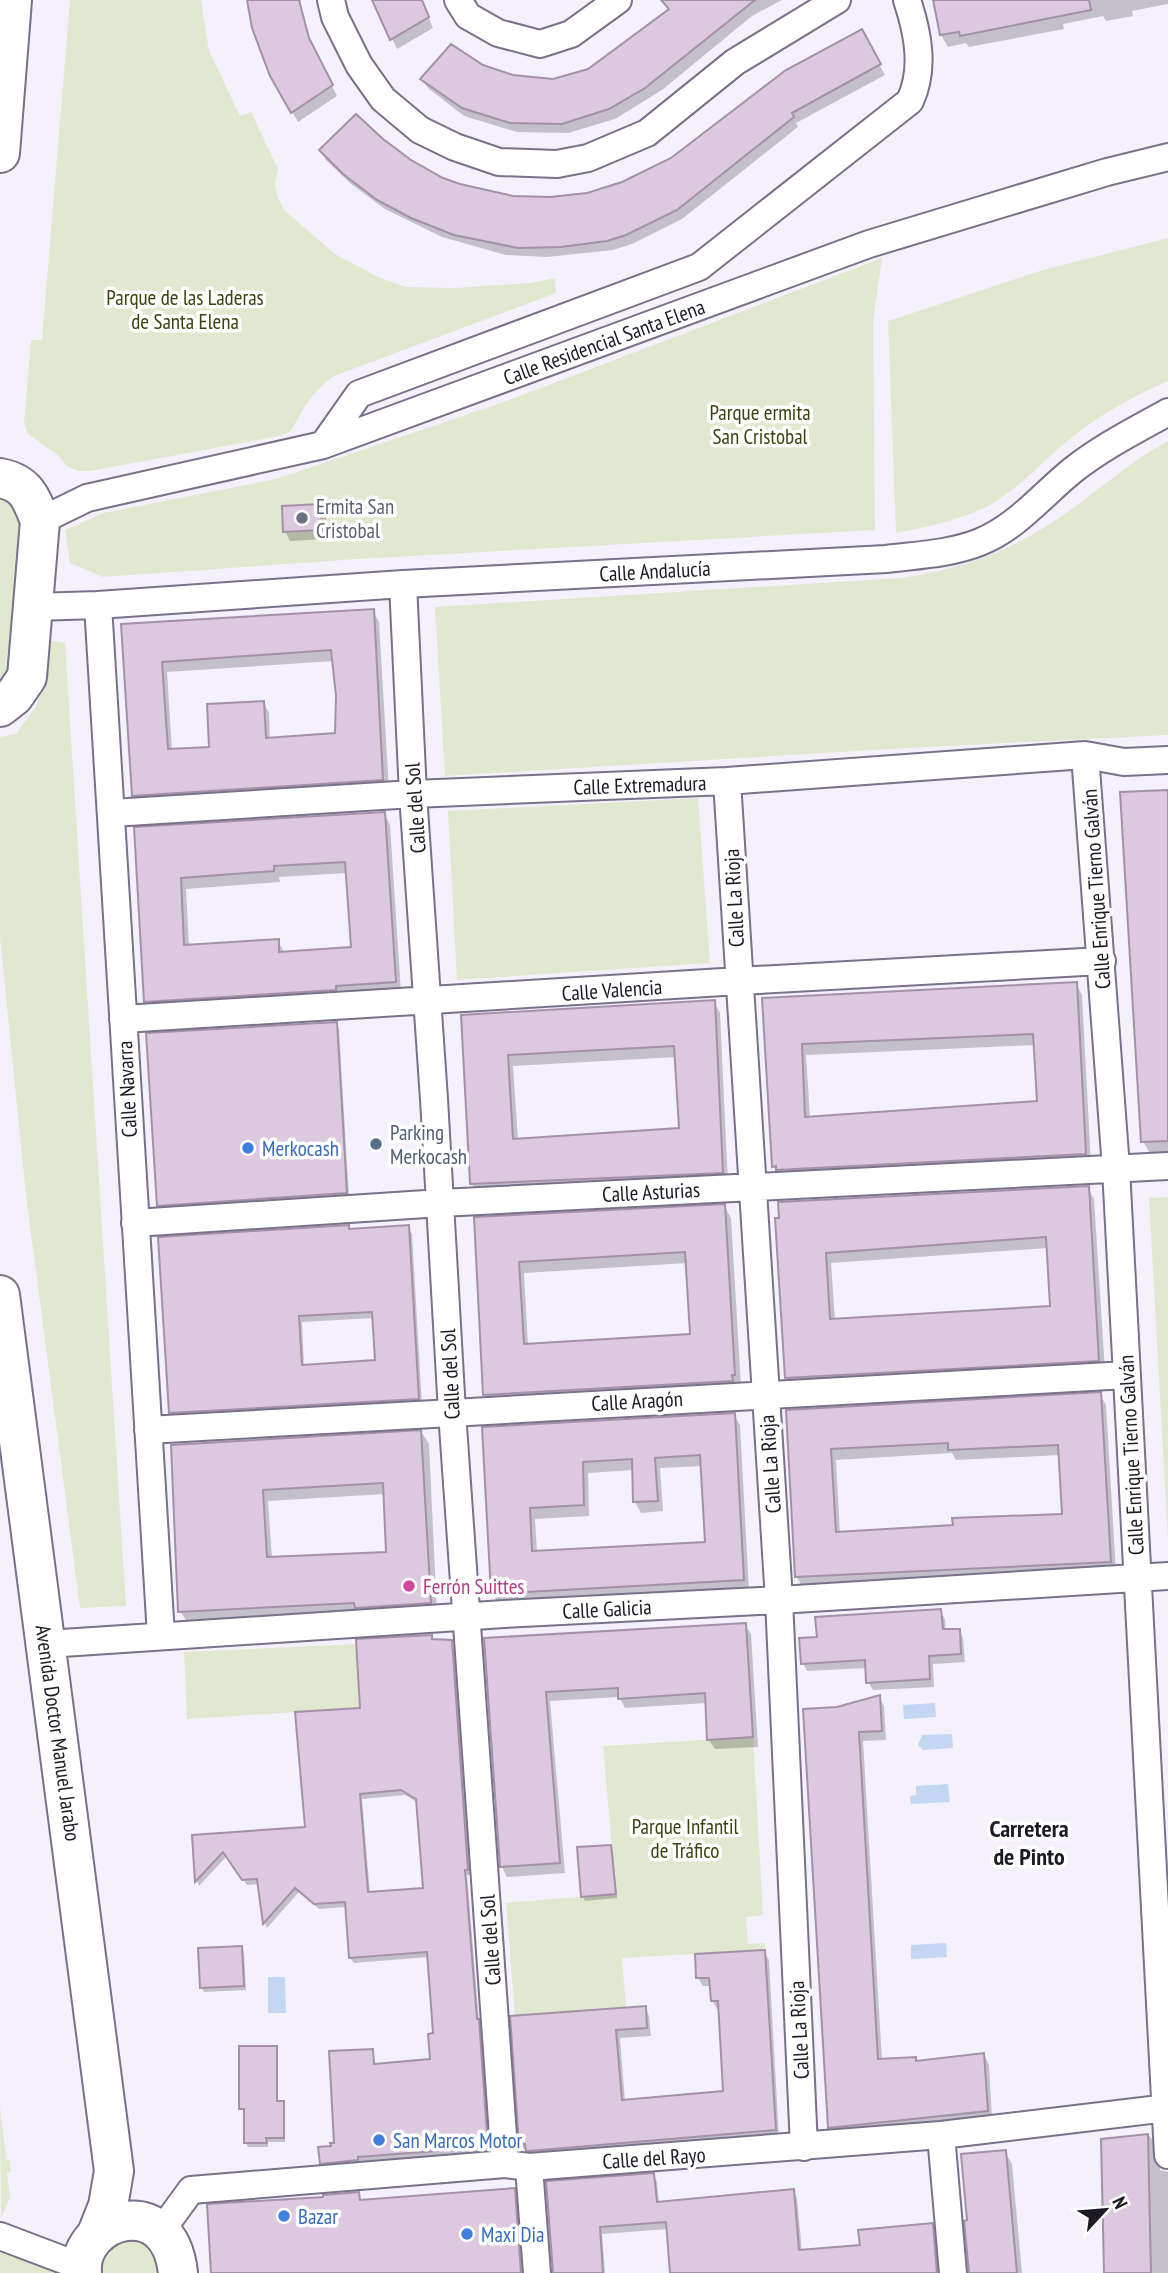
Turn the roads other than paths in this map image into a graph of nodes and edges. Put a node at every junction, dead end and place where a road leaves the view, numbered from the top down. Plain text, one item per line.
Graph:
1 (12, 0) edge
2 (331, 0) edge
3 (458, 0) edge
4 (618, 0) edge
5 (836, 0) edge
6 (907, 0) edge
7 (0, 153) edge
8 (1168, 157) edge
9 (1168, 412) edge
10 (323, 445) junction
11 (0, 478) edge
12 (40, 521) junction
13 (403, 584) junction
14 (98, 606) junction
15 (34, 607) junction
16 (0, 707) edge
17 (1085, 755) junction
18 (1168, 760) edge
19 (727, 781) junction
20 (413, 794) junction
21 (111, 813) junction
22 (1102, 961) junction
23 (739, 981) junction
24 (428, 1002) junction
25 (123, 1019) junction
26 (1168, 1166) edge
27 (1116, 1168) junction
28 (751, 1187) junction
29 (441, 1203) junction
30 (135, 1223) junction
31 (0, 1295) edge
32 (1127, 1375) junction
33 (765, 1394) junction
34 (452, 1412) junction
35 (148, 1430) junction
36 (10, 1449) edge
37 (1168, 1576) edge
38 (1137, 1578) junction
39 (779, 1601) junction
40 (467, 1616) junction
41 (161, 1636) junction
42 (47, 1644) junction
43 (1167, 2108) edge
44 (941, 2135) junction
45 (804, 2147) junction
46 (1168, 2155) edge
47 (517, 2166) junction
48 (114, 2171) junction
49 (155, 2227) junction
50 (0, 2236) edge
51 (87, 2259) edge
52 (178, 2273) edge
53 (537, 2273) edge
54 (953, 2273) edge

1 - 7 street
2 - 5 street
3 - 4 street
6 - 10 street
8 - 10 street, Calle Residencial Santa Elena
9 - 13 street, Calle Andalucía
10 - 12 street, Calle Residencial Santa Elena
11 - 12 street
12 - 15 street
13 - 14 street, Calle Andalucía
13 - 20 street, Calle del Sol
14 - 15 street
14 - 21 street, Calle Navarra
15 - 16 street
17 - 18 street, Calle Extremadura
17 - 19 street, Calle Extremadura
17 - 22 street, Calle Enrique Tierno Galván
19 - 20 street, Calle Extremadura
19 - 23 street, Calle La Rioja
20 - 21 street, Calle Extremadura
20 - 24 street, Calle del Sol
21 - 25 street, Calle Navarra
22 - 23 street, Calle Valencia
22 - 27 street, Calle Enrique Tierno Galván
23 - 24 street, Calle Valencia
23 - 28 street, Calle La Rioja
24 - 25 street, Calle Valencia
24 - 29 street, Calle del Sol
25 - 30 street, Calle Navarra
26 - 27 street, Calle Asturias
27 - 28 street, Calle Asturias
27 - 32 street, Calle Enrique Tierno Galván
28 - 29 street, Calle Asturias
28 - 33 street, Calle La Rioja
29 - 30 street, Calle Asturias
29 - 34 street, Calle del Sol
30 - 35 street, Calle Navarra
31 - 36 street, Avenida Doctor Manuel Jarabo
32 - 33 street, Calle Aragón
32 - 38 street, Calle Enrique Tierno Galván
33 - 34 street, Calle Aragón
33 - 39 street, Calle La Rioja
34 - 35 street, Calle Aragón
34 - 40 street, Calle del Sol
35 - 41 street, Calle Navarra
36 - 42 street, Avenida Doctor Manuel Jarabo
37 - 38 street, Calle Galicia
38 - 39 street, Calle Galicia
38 - 43 street, Calle Enrique Tierno Galván
39 - 40 street, Calle Galicia
39 - 45 street, Calle La Rioja
40 - 41 street, Calle Galicia
40 - 47 street, Calle del Sol
41 - 42 street, Calle Galicia
42 - 48 street, Avenida Doctor Manuel Jarabo
43 - 44 street, Calle del Rayo
43 - 46 street, Calle Enrique Tierno Galván
44 - 45 street, Calle del Rayo
44 - 54 street
45 - 47 street, Calle del Rayo
47 - 49 street, Calle del Rayo
47 - 53 street, Calle del Sol
48 - 49 street, Avenida Doctor Manuel Jarabo
48 - 51 street, Avenida Doctor Manuel Jarabo
49 - 51 street
49 - 52 street, Avenida Doctor Manuel Jarabo
50 - 51 street

